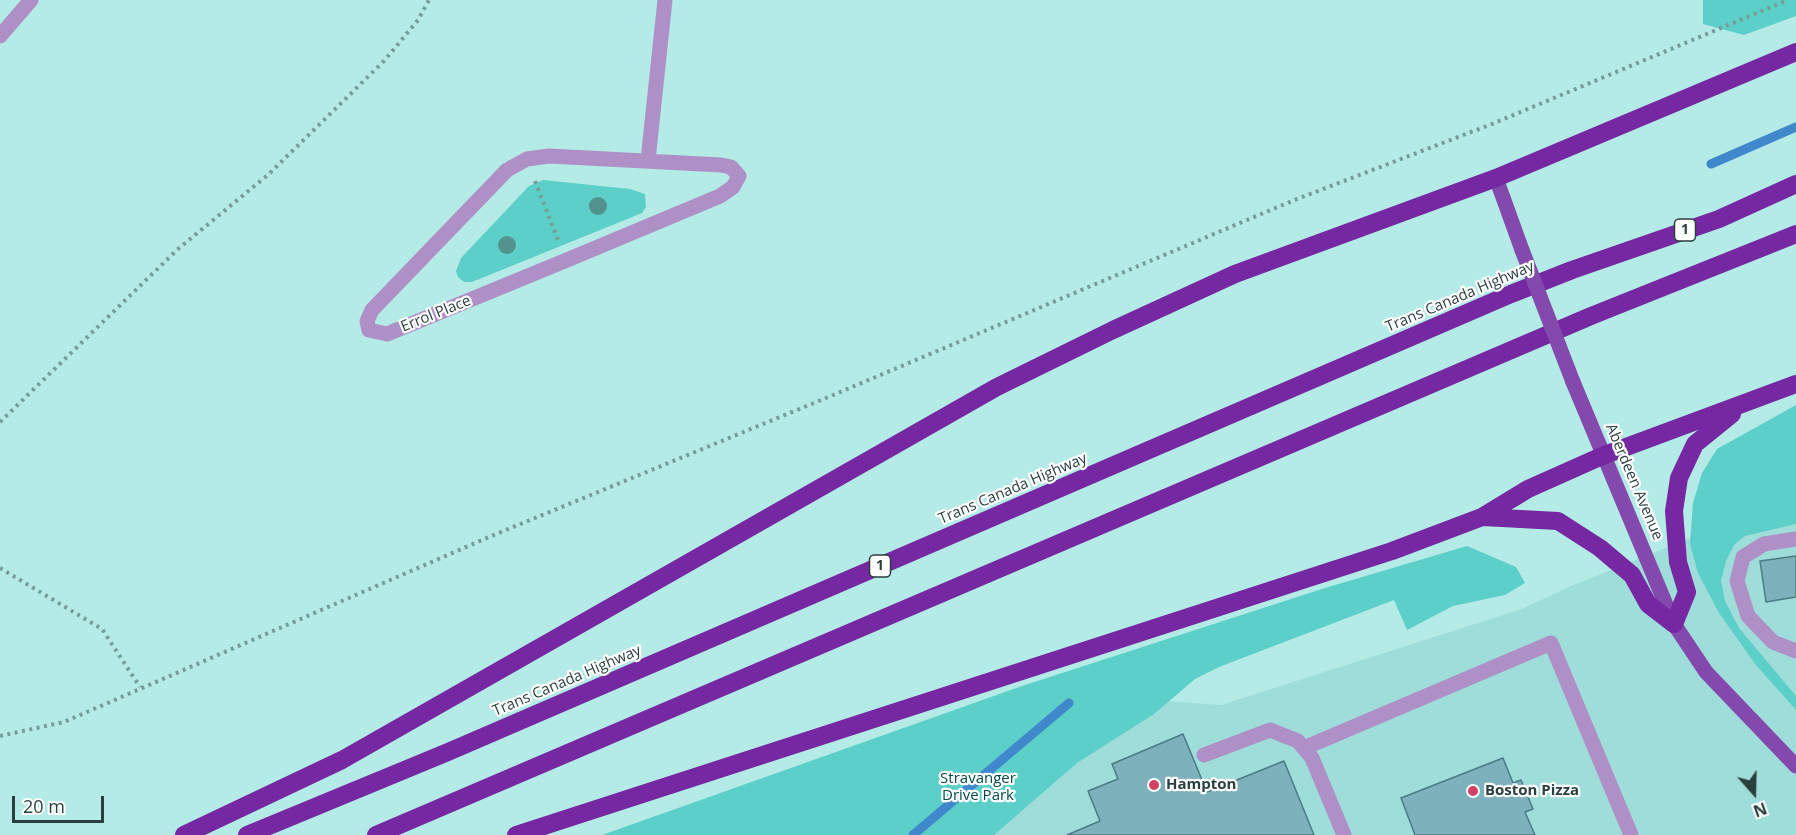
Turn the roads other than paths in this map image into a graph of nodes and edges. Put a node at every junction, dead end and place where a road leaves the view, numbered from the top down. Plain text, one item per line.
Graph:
1 (31, 0) edge
2 (665, 0) edge
3 (0, 36) edge
4 (1796, 52) edge
5 (648, 160) junction
6 (1496, 178) junction
7 (1796, 184) edge
8 (1796, 234) edge
9 (1796, 384) edge
10 (1742, 406) junction
11 (1602, 456) junction
12 (1482, 517) junction
13 (1796, 539) edge
14 (1674, 624) junction
15 (1796, 651) edge
16 (1304, 748) junction
17 (1204, 755) dead end
18 (1796, 766) edge
19 (184, 835) edge
20 (247, 835) edge
21 (376, 835) edge
22 (516, 835) edge
23 (1344, 835) edge
24 (1631, 835) edge

1 - 3 street
2 - 5 street
4 - 6 highway
5 - 5 street, Errol Place
6 - 11 main road, Aberdeen Avenue, bridge
6 - 19 highway
7 - 20 highway, Trans Canada Highway / 1
8 - 21 highway
9 - 10 highway
10 - 11 highway
10 - 14 highway
11 - 12 highway
11 - 14 main road, Aberdeen Avenue
12 - 14 highway
12 - 22 highway
13 - 15 street
14 - 18 main road, Aberdeen Avenue
16 - 17 street
16 - 23 street
16 - 24 street

